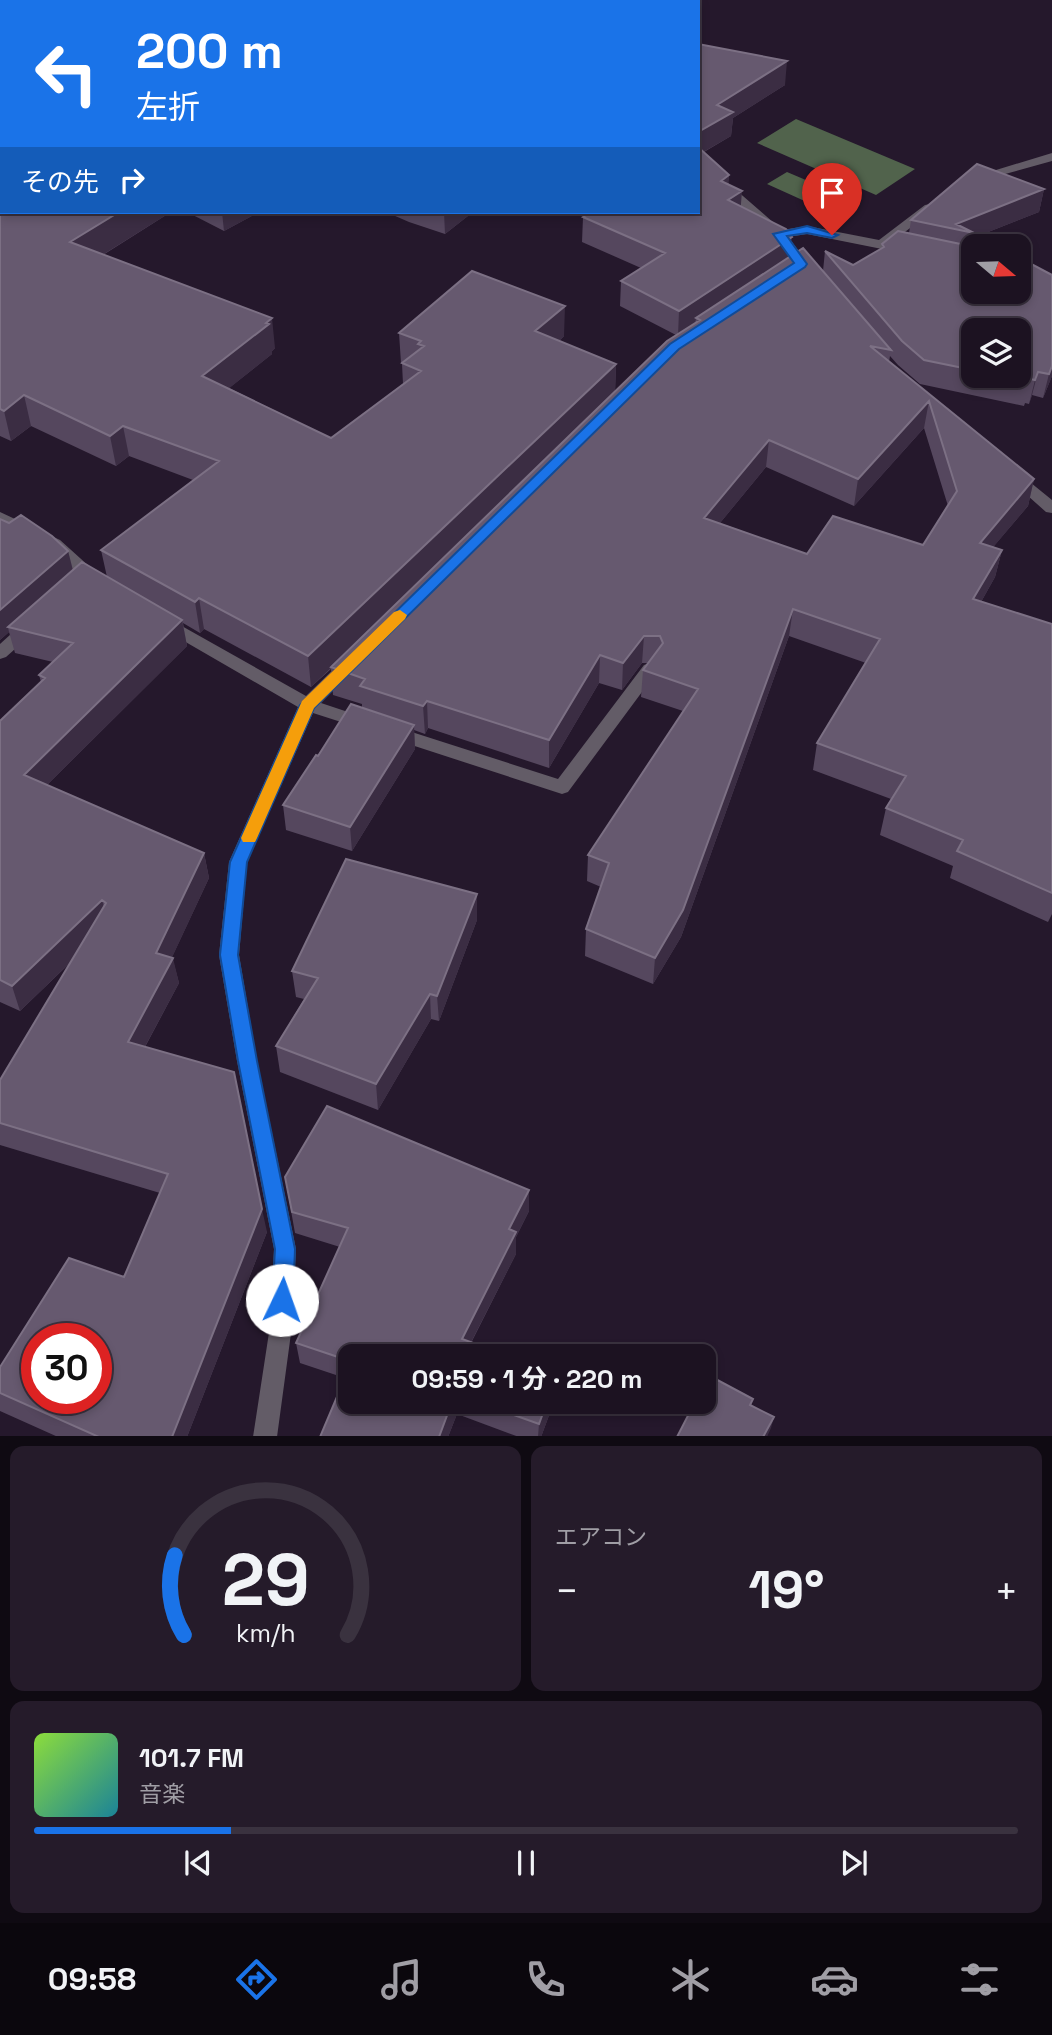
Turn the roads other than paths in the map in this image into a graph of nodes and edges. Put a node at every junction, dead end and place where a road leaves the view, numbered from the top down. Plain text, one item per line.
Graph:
1 (1052, 157) edge
2 (700, 163) edge
3 (966, 180) edge
4 (945, 196) edge
5 (779, 234) junction
6 (819, 285) edge
7 (1002, 465) edge
8 (1052, 509) edge
9 (0, 517) edge
10 (114, 594) edge
11 (150, 615) edge
12 (39, 618) edge
13 (0, 653) edge
14 (357, 656) edge
15 (650, 669) edge
16 (308, 705) junction
17 (265, 1436) edge

1 - 3 street
2 - 5 street
4 - 5 street
5 - 6 street
7 - 8 street
9 - 10 street
11 - 16 street
12 - 13 street
14 - 16 street
15 - 16 street
16 - 17 street

